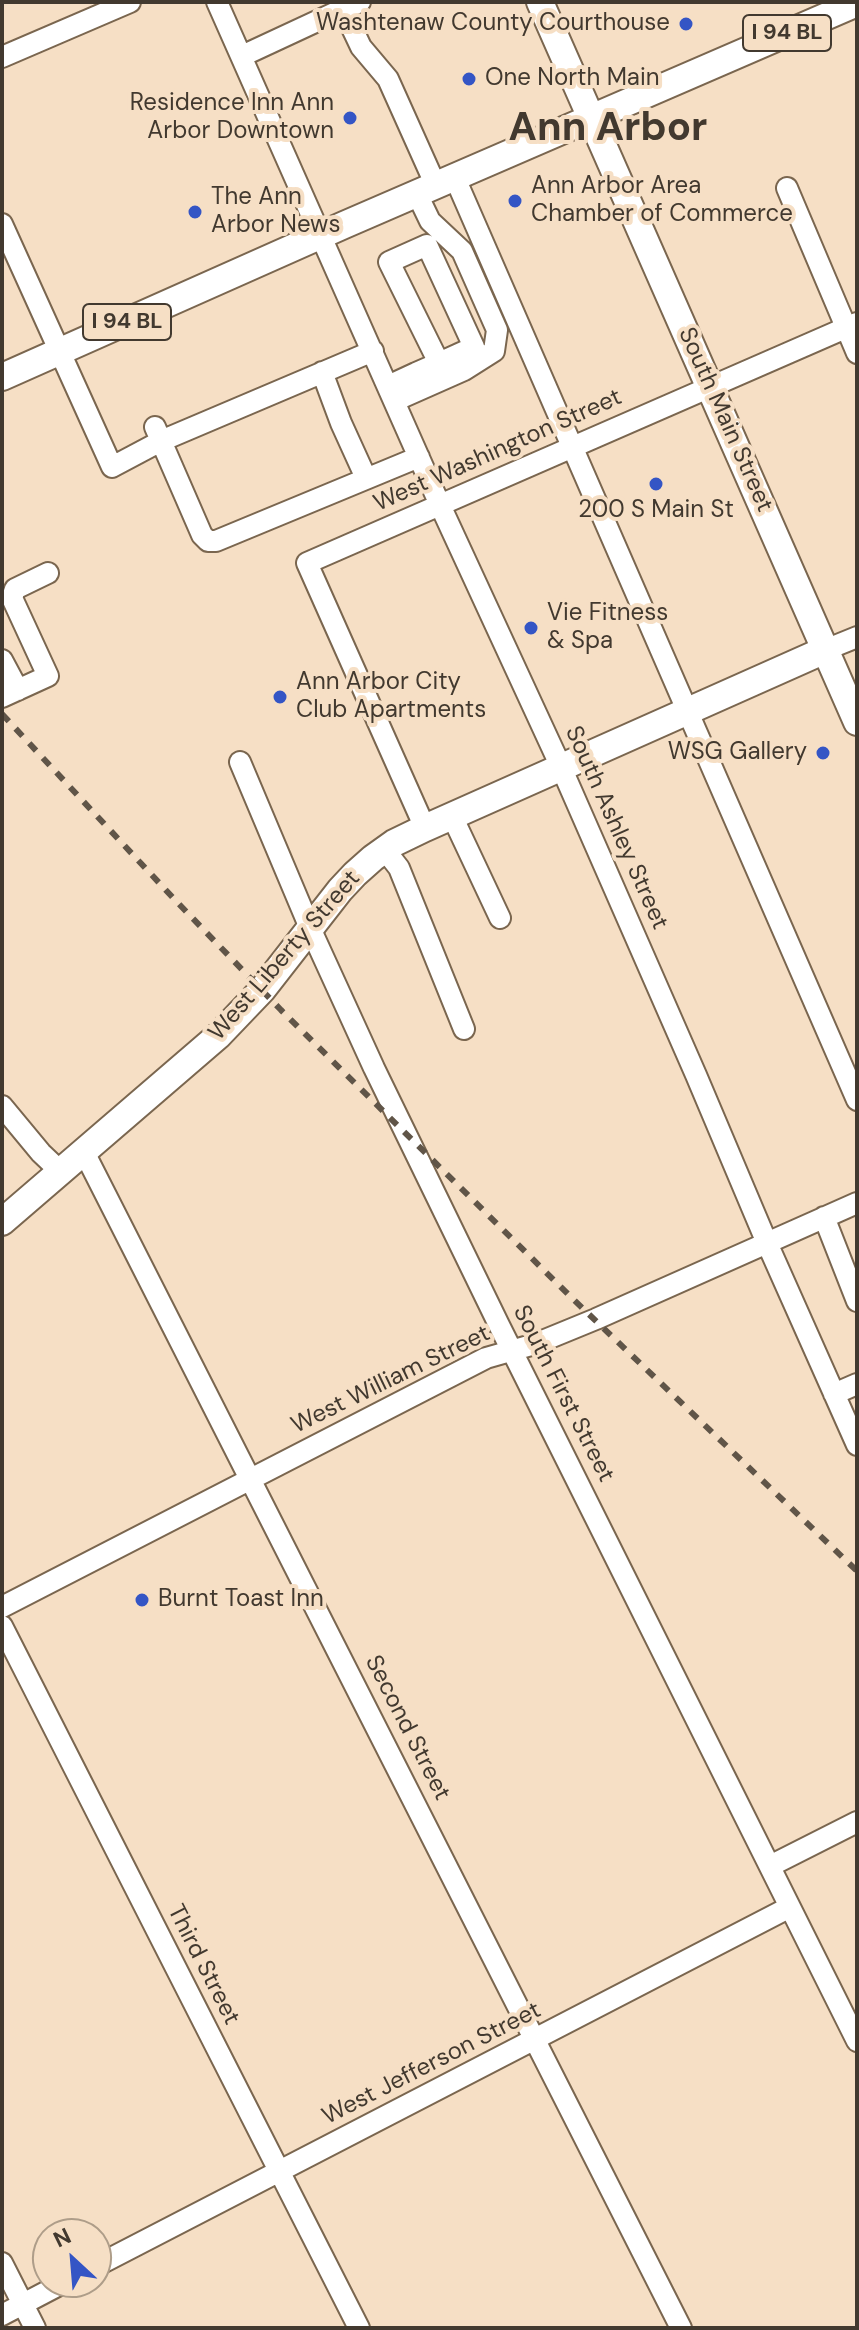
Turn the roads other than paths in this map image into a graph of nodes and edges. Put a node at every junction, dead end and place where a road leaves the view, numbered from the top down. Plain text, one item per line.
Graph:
1 (130, 2) edge
2 (217, 2) edge
3 (540, 2) edge
4 (857, 3) edge
5 (352, 6) edge
6 (242, 56) junction
7 (2, 57) edge
8 (592, 118) junction
9 (436, 186) junction
10 (787, 188) dead end
11 (2, 224) edge
12 (322, 235) junction
13 (852, 325) edge
14 (373, 351) junction
15 (60, 352) junction
16 (857, 353) edge
17 (442, 370) junction
18 (322, 372) junction
19 (2, 377) edge
20 (710, 387) junction
21 (391, 394) junction
22 (158, 434) junction
23 (572, 447) junction
24 (419, 457) junction
25 (366, 478) junction
26 (440, 505) junction
27 (48, 573) dead end
28 (857, 637) edge
29 (825, 650) junction
30 (2, 660) edge
31 (10, 693) edge
32 (689, 711) junction
33 (857, 722) edge
34 (240, 762) dead end
35 (561, 767) junction
36 (452, 816) junction
37 (425, 828) junction
38 (385, 850) junction
39 (500, 918) dead end
40 (310, 928) junction
41 (464, 1029) dead end
42 (857, 1100) edge
43 (2, 1106) edge
44 (84, 1152) junction
45 (61, 1172) junction
46 (857, 1203) edge
47 (824, 1217) junction
48 (2, 1222) edge
49 (767, 1243) junction
50 (857, 1301) edge
51 (511, 1350) junction
52 (857, 1384) edge
53 (834, 1394) junction
54 (857, 1445) edge
55 (251, 1479) junction
56 (2, 1607) edge
57 (2, 1626) edge
58 (857, 1822) edge
59 (770, 1866) junction
60 (790, 1907) junction
61 (535, 2040) junction
62 (857, 2041) edge
63 (279, 2173) junction
64 (112, 2258) edge
65 (2, 2263) edge
66 (34, 2298) edge
67 (23, 2304) junction
68 (2, 2315) edge
69 (35, 2328) edge
70 (359, 2328) edge
71 (681, 2328) edge

1 - 7 street
2 - 6 street, South Ashley Street
3 - 8 main road, South Main Street
4 - 8 main road, I 94 BL
5 - 6 street
5 - 9 street
6 - 12 street, South Ashley Street
8 - 9 main road, I 94 BL
8 - 20 main road, South Main Street
9 - 12 main road, I 94 BL
9 - 17 street
9 - 23 street
10 - 13 street
11 - 15 street
12 - 14 street, South Ashley Street
12 - 15 main road, I 94 BL
13 - 16 street
13 - 20 street, West Washington Street
14 - 18 street
14 - 21 street, South Ashley Street
15 - 19 main road, I 94 BL
15 - 22 street
17 - 17 street
17 - 21 street
18 - 22 street
18 - 25 street
20 - 23 street, West Washington Street
20 - 29 main road, South Main Street
21 - 24 street, South Ashley Street
22 - 25 street
23 - 26 street, West Washington Street
23 - 32 street
24 - 25 street
24 - 26 street, South Ashley Street
26 - 35 street, South Ashley Street
26 - 37 street, West Washington Street
27 - 31 street
28 - 29 street
29 - 32 main road, West Liberty Street
29 - 33 main road, South Main Street
30 - 31 street
32 - 35 main road, West Liberty Street
32 - 42 street
34 - 40 street, South First Street
35 - 36 main road, West Liberty Street
35 - 49 street, South Ashley Street
36 - 37 main road, West Liberty Street
36 - 39 street
37 - 38 main road, West Liberty Street
38 - 40 main road, West Liberty Street
38 - 41 street
40 - 44 main road, West Liberty Street
40 - 51 street, South First Street
43 - 45 street
44 - 45 main road, West Liberty Street
44 - 55 street, Second Street
45 - 48 main road, West Liberty Street
46 - 47 street, West William Street
47 - 49 street, West William Street
47 - 50 street
49 - 51 street, West William Street
49 - 53 street, South Ashley Street
51 - 55 street, West William Street
51 - 59 street, South First Street
52 - 53 street
53 - 54 street, South Ashley Street
55 - 56 street, West William Street
55 - 61 street, Second Street
57 - 63 street, Third Street
58 - 59 street
59 - 60 street, South First Street
60 - 61 street, West Jefferson Street
60 - 62 street, South First Street
61 - 63 street, West Jefferson Street
61 - 71 street, Second Street
63 - 64 street, West Jefferson Street
63 - 70 street, Third Street
65 - 67 street
66 - 67 street
67 - 68 street
67 - 69 street

